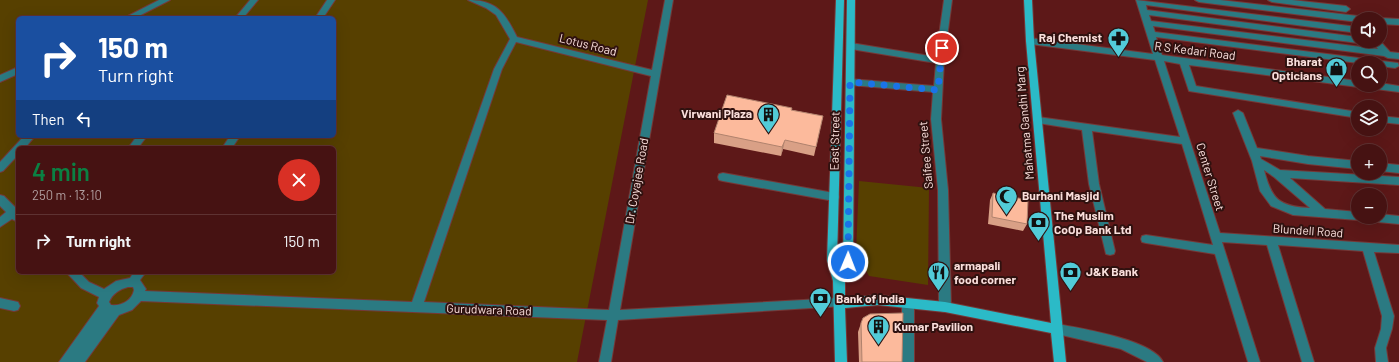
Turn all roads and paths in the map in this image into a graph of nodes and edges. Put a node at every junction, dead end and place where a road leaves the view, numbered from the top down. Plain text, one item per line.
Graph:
1 (166, 0) edge
2 (254, 0) edge
3 (331, 0) edge
4 (472, 0) edge
5 (669, 0) edge
6 (840, 0) edge
7 (851, 0) edge
8 (948, 0) edge
9 (1028, 0) edge
10 (1199, 0) edge
11 (1272, 0) edge
12 (1336, 0) edge
13 (1140, 1) edge
14 (490, 2) edge
15 (155, 5) junction
16 (1346, 9) junction
17 (1144, 12) junction
18 (1351, 14) edge
19 (132, 16) edge
20 (144, 16) edge
21 (241, 16) edge
22 (320, 16) edge
23 (1351, 19) edge
24 (1387, 21) edge
25 (1147, 22) junction
26 (1399, 22) edge
27 (1351, 29) edge
28 (1151, 34) junction
29 (514, 39) junction
30 (1351, 39) edge
31 (1030, 41) junction
32 (851, 46) junction
33 (1382, 48) edge
34 (1387, 54) junction
35 (1399, 56) edge
36 (1159, 59) junction
37 (940, 61) junction
38 (1184, 62) junction
39 (1397, 67) edge
40 (16, 71) edge
41 (656, 74) junction
42 (0, 79) edge
43 (850, 82) junction
44 (1351, 83) edge
45 (1387, 87) edge
46 (1399, 89) edge
47 (938, 90) junction
48 (1238, 113) dead end
49 (1351, 114) edge
50 (1387, 119) edge
51 (1038, 120) junction
52 (1397, 121) dead end
53 (1087, 128) junction
54 (28, 138) edge
55 (1186, 142) junction
56 (22, 146) edge
57 (16, 152) edge
58 (1255, 156) junction
59 (1351, 164) edge
60 (0, 168) edge
61 (1395, 169) edge
62 (1278, 174) junction
63 (723, 177) dead end
64 (1399, 181) edge
65 (834, 197) junction
66 (0, 199) edge
67 (1322, 213) junction
68 (15, 215) edge
69 (1351, 215) edge
70 (1387, 219) edge
71 (1399, 220) edge
72 (0, 223) edge
73 (1215, 237) junction
74 (1146, 239) dead end
75 (1271, 242) junction
76 (1367, 247) junction
77 (1399, 249) edge
78 (1219, 250) junction
79 (1110, 251) dead end
80 (74, 274) edge
81 (139, 274) edge
82 (839, 280) junction
83 (133, 282) junction
84 (138, 296) junction
85 (840, 302) junction
86 (0, 303) edge
87 (109, 304) junction
88 (908, 304) junction
89 (14, 306) dead end
90 (945, 307) junction
91 (416, 308) junction
92 (613, 315) junction
93 (1057, 329) junction
94 (66, 362) edge
95 (78, 362) edge
96 (605, 362) edge
97 (841, 362) edge
98 (908, 362) edge
99 (1060, 362) edge
100 (1157, 362) edge
101 (1254, 362) edge
102 (1308, 362) edge
103 (1382, 362) edge

1 - 15 street
2 - 21 street
3 - 22 street
4 - 14 street
5 - 41 street, Dr. Coyajee Road
6 - 65 main road, East Street
7 - 32 main road, East Street
8 - 37 street, Saifee Street
9 - 31 main road, Mahatma Gandhi Marg
10 - 23 street
11 - 16 street
12 - 16 street
13 - 17 street, Center Street
13 - 27 street
14 - 29 street
15 - 19 street
15 - 20 street
16 - 18 street
17 - 25 street, Center Street
17 - 30 street
24 - 26 street
25 - 28 street, Center Street
25 - 34 street
28 - 36 street, Center Street
28 - 39 street
29 - 41 street, Lotus Road
29 - 91 street
31 - 36 street, R S Kedari Road
31 - 51 main road, Mahatma Gandhi Marg
32 - 37 street
32 - 43 main road, East Street
33 - 34 street
34 - 35 street
34 - 39 street
36 - 38 street, R S Kedari Road
36 - 55 street, Center Street
37 - 47 street, Saifee Street
38 - 44 street, R S Kedari Road
38 - 49 street
40 - 42 street
41 - 92 street, Dr. Coyajee Road
43 - 47 street
43 - 82 main road, East Street
45 - 46 street
47 - 90 street, Saifee Street
48 - 58 street
50 - 52 street
51 - 53 street
51 - 93 main road, Mahatma Gandhi Marg
53 - 55 street
53 - 79 street
54 - 56 street
55 - 73 street, Center Street
57 - 60 street
58 - 59 street
58 - 62 street
58 - 67 street
61 - 64 street
62 - 64 street
62 - 67 street
63 - 65 street
65 - 82 main road, East Street
66 - 68 street
67 - 69 street
68 - 72 street
70 - 71 street
73 - 75 street, Blundell Road
73 - 78 street, Center Street
74 - 78 street
75 - 76 street, Blundell Road
75 - 102 street
76 - 77 street, Blundell Road
76 - 103 street
78 - 101 street, Center Street
80 - 87 street
81 - 83 street
82 - 85 main road, East Street
83 - 84 street
83 - 87 street
84 - 87 street
84 - 91 street, Gurudwara Road
85 - 88 main road
85 - 92 street, Gurudwara Road
85 - 97 main road, East Street
86 - 89 street
87 - 94 street
87 - 95 street
88 - 90 main road
88 - 98 street
90 - 93 main road
91 - 92 street, Gurudwara Road
92 - 96 street, Dr. Coyajee Road
93 - 99 main road, Mahatma Gandhi Marg
93 - 100 street

